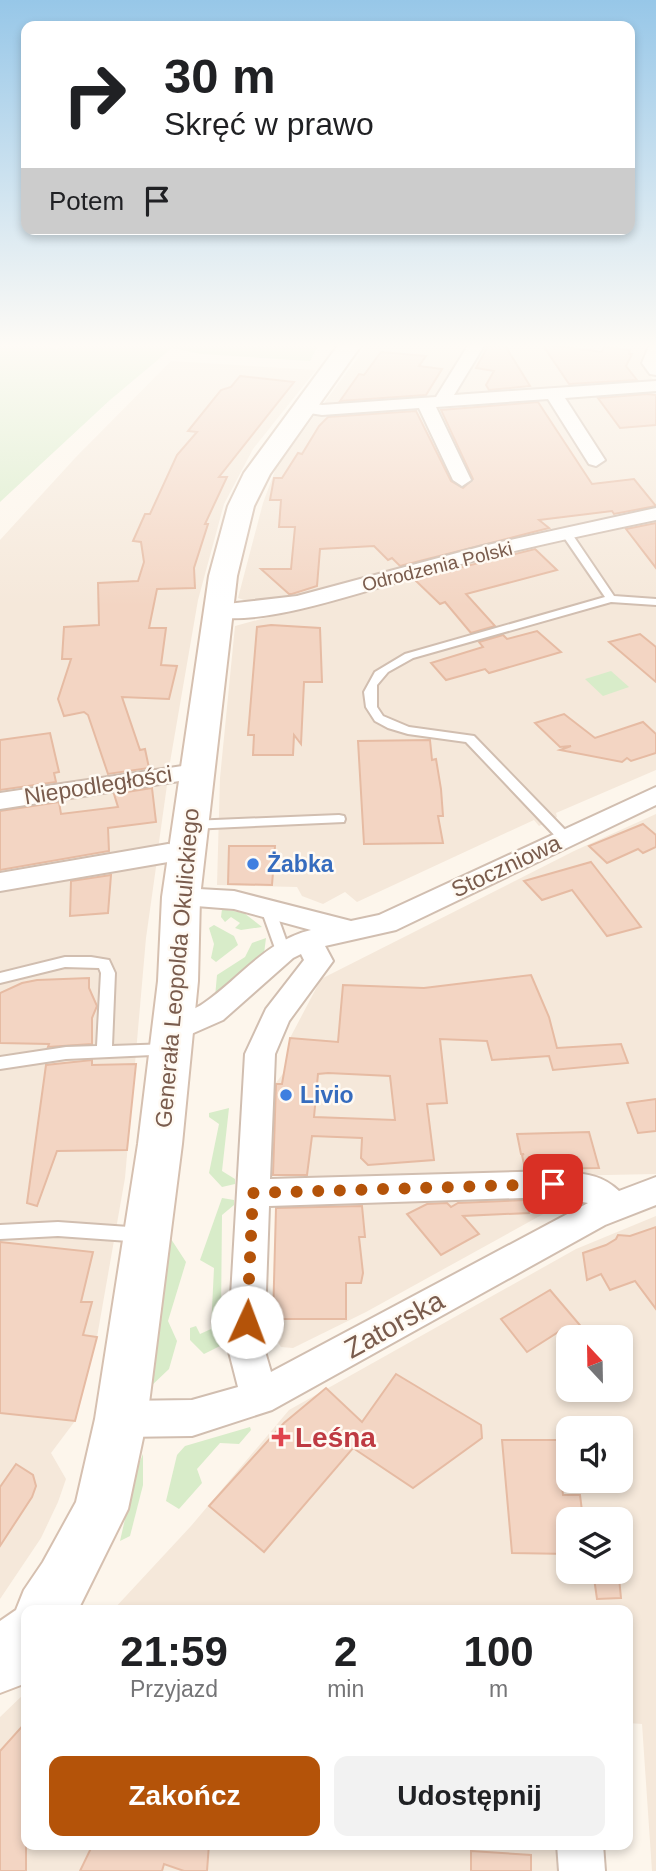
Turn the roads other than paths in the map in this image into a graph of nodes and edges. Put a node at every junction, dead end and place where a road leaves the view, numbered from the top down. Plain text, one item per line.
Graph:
1 (286, 431) edge
2 (439, 431) edge
3 (578, 431) edge
4 (596, 460) dead end
5 (462, 480) dead end
6 (656, 514) edge
7 (566, 533) junction
8 (611, 599) junction
9 (656, 602) edge
10 (217, 611) junction
11 (196, 772) junction
12 (656, 795) edge
13 (0, 800) edge
14 (339, 819) dead end
15 (565, 838) junction
16 (188, 839) junction
17 (0, 882) edge
18 (181, 897) junction
19 (268, 909) junction
20 (354, 931) junction
21 (296, 946) junction
22 (0, 978) edge
23 (171, 1040) junction
24 (104, 1052) junction
25 (0, 1063) edge
26 (656, 1191) edge
27 (253, 1193) junction
28 (613, 1206) junction
29 (0, 1232) edge
30 (147, 1235) junction
31 (260, 1398) junction
32 (121, 1419) junction
33 (47, 1605) edge
34 (21, 1640) edge
35 (0, 1664) edge
36 (580, 1850) edge
37 (582, 1871) edge

1 - 10 street, Generała Leopolda Okulickiego
2 - 5 street
3 - 4 street
6 - 7 street, Odrodzenia Polski
7 - 8 lane
7 - 10 street, Odrodzenia Polski
8 - 9 lane
8 - 15 lane
10 - 11 street, Generała Leopolda Okulickiego
11 - 13 street, Niepodległości
11 - 16 street, Generała Leopolda Okulickiego
12 - 15 street, Stoczniowa
14 - 16 lane
15 - 20 street, Stoczniowa
16 - 17 street
16 - 18 street, Generała Leopolda Okulickiego
18 - 19 street, Stoczniowa
18 - 23 street, Generała Leopolda Okulickiego
19 - 20 street, Stoczniowa
19 - 21 lane
20 - 21 street, Stoczniowa
21 - 23 street, Stoczniowa
21 - 27 street
22 - 24 lane
23 - 24 lane
23 - 30 street, Generała Leopolda Okulickiego
24 - 25 lane
26 - 28 street, Zatorska
27 - 28 street
27 - 31 street
28 - 31 street, Zatorska
29 - 30 lane
30 - 32 street, Generała Leopolda Okulickiego
31 - 32 street, Zatorska
32 - 33 street, Generała Leopolda Okulickiego
34 - 35 street
36 - 37 street

